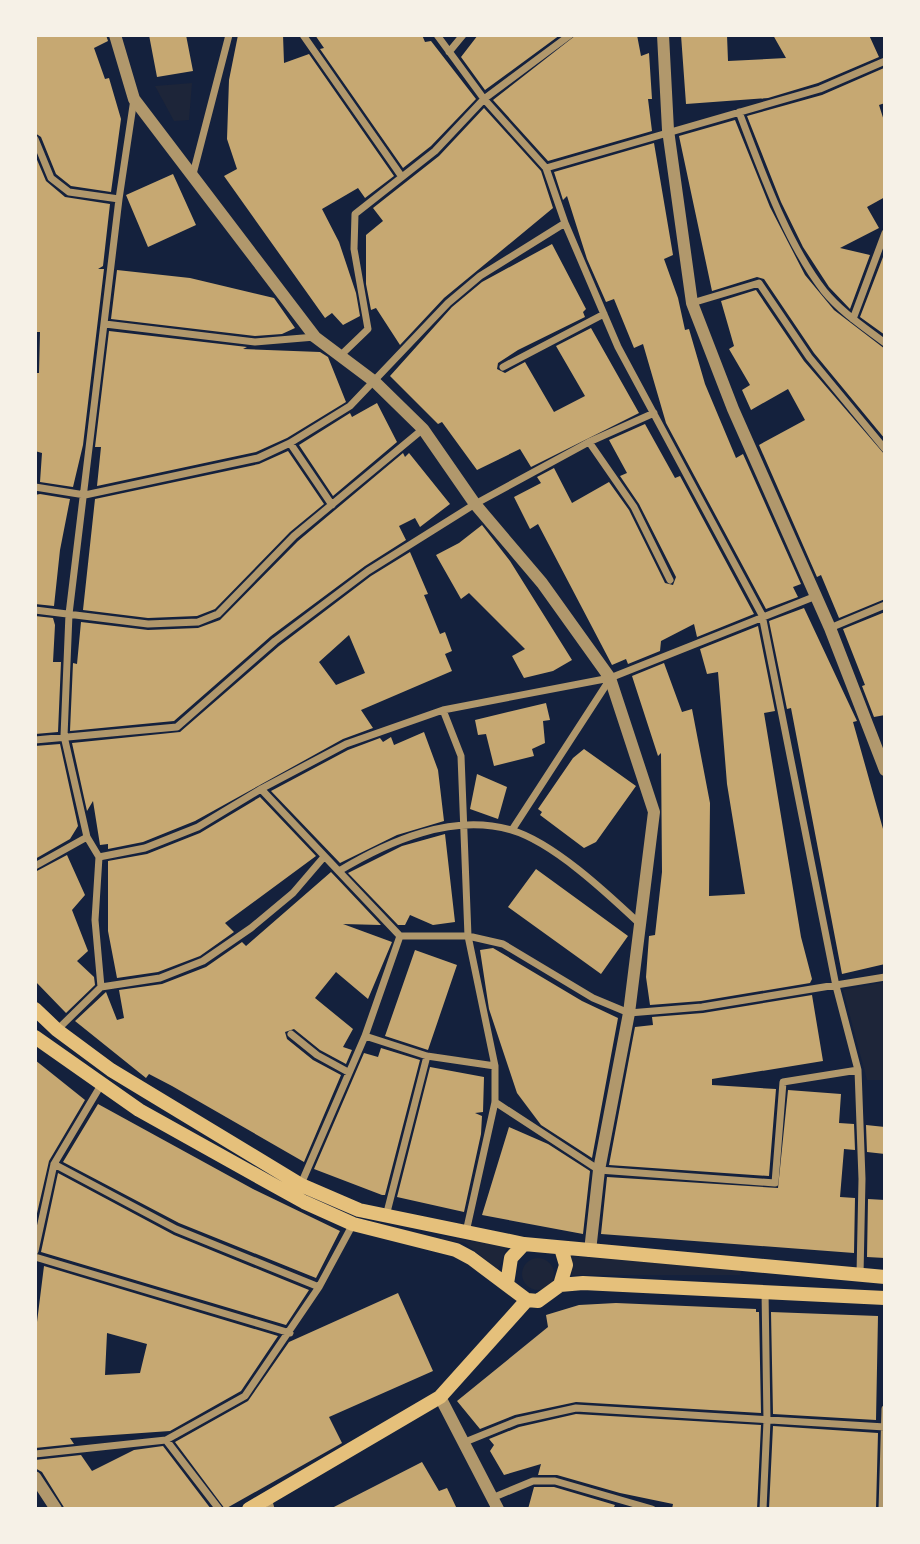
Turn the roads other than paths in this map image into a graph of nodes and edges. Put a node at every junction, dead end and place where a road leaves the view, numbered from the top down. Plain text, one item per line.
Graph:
1 (115, 35) edge
2 (229, 35) edge
3 (303, 35) edge
4 (437, 35) edge
5 (463, 35) edge
6 (570, 35) edge
7 (663, 35) edge
8 (449, 52) junction
9 (885, 61) edge
10 (134, 99) junction
11 (484, 99) junction
12 (739, 112) junction
13 (668, 130) junction
14 (35, 139) edge
15 (546, 168) junction
16 (193, 174) junction
17 (402, 177) junction
18 (118, 199) junction
19 (565, 223) junction
20 (885, 233) edge
21 (692, 303) junction
22 (604, 314) junction
23 (853, 319) junction
24 (106, 324) junction
25 (315, 337) junction
26 (885, 343) edge
27 (341, 355) junction
28 (503, 367) dead end
29 (375, 382) junction
30 (654, 413) junction
31 (424, 429) junction
32 (589, 442) junction
33 (290, 443) junction
34 (885, 449) edge
35 (35, 487) edge
36 (85, 495) junction
37 (475, 504) junction
38 (332, 505) junction
39 (670, 580) dead end
40 (816, 596) junction
41 (885, 605) edge
42 (35, 610) edge
43 (69, 614) junction
44 (762, 615) junction
45 (831, 628) junction
46 (610, 678) junction
47 (443, 710) junction
48 (64, 736) junction
49 (35, 740) edge
50 (885, 770) edge
51 (261, 789) junction
52 (465, 825) junction
53 (512, 830) junction
54 (86, 837) junction
55 (99, 857) junction
56 (323, 858) junction
57 (35, 866) edge
58 (339, 871) junction
59 (641, 925) junction
60 (400, 936) junction
61 (468, 936) junction
62 (885, 976) edge
63 (836, 986) junction
64 (101, 987) junction
65 (35, 1009) edge
66 (629, 1013) junction
67 (57, 1030) junction
68 (291, 1034) dead end
69 (365, 1036) junction
70 (35, 1037) edge
71 (427, 1056) junction
72 (495, 1066) junction
73 (111, 1070) junction
74 (858, 1070) junction
75 (348, 1072) junction
76 (101, 1085) junction
77 (495, 1102) junction
78 (54, 1164) junction
79 (599, 1170) junction
80 (301, 1185) junction
81 (359, 1210) junction
82 (386, 1217) junction
83 (353, 1224) junction
84 (36, 1233) edge
85 (466, 1233) junction
86 (524, 1244) junction
87 (561, 1248) junction
88 (35, 1251) edge
89 (590, 1251) junction
90 (35, 1257) edge
91 (860, 1275) junction
92 (885, 1277) edge
93 (507, 1284) junction
94 (560, 1285) junction
95 (319, 1287) junction
96 (765, 1291) junction
97 (885, 1298) edge
98 (527, 1300) junction
99 (290, 1333) junction
100 (440, 1397) junction
101 (885, 1409) edge
102 (768, 1421) junction
103 (885, 1427) edge
104 (166, 1440) junction
105 (465, 1442) junction
106 (35, 1454) edge
107 (35, 1478) edge
108 (270, 1504) edge
109 (495, 1504) edge
110 (56, 1509) edge
111 (219, 1509) edge
112 (249, 1509) edge
113 (652, 1509) edge
114 (763, 1509) edge
115 (882, 1509) edge

1 - 10 street
2 - 16 street
3 - 17 street
4 - 8 street
5 - 8 street
6 - 11 street
7 - 13 street
8 - 11 street
9 - 12 street
10 - 16 street
10 - 18 street
11 - 15 street
11 - 17 street
12 - 13 street
12 - 23 street
13 - 15 street
13 - 21 street
14 - 18 street
15 - 19 street
16 - 25 street
17 - 27 street
18 - 24 street
19 - 22 street
19 - 29 street
20 - 23 street
21 - 34 street
21 - 40 street
22 - 28 street
22 - 30 street
23 - 26 street
24 - 25 street
24 - 36 street
25 - 27 street
27 - 29 street
29 - 31 street
29 - 33 street
30 - 32 street
30 - 44 street
31 - 37 street
31 - 38 street
32 - 37 street
32 - 39 street
33 - 36 street
33 - 38 street
35 - 36 street
36 - 43 street
37 - 46 street
37 - 48 street
38 - 43 street
40 - 44 street
40 - 45 street
41 - 45 street
42 - 43 street
43 - 48 street
44 - 46 street
44 - 63 street
45 - 50 street
46 - 47 street
46 - 53 street
46 - 59 street
47 - 51 street
47 - 52 street
48 - 49 street
48 - 54 street
51 - 55 street
51 - 56 street
52 - 53 street
52 - 58 street
52 - 61 street
53 - 59 street
54 - 55 street
54 - 57 street
55 - 64 street
56 - 58 street
56 - 64 street
58 - 60 street
59 - 66 street
60 - 61 street
60 - 69 street
61 - 66 street
61 - 72 street
62 - 63 street
63 - 66 street
63 - 74 street
64 - 67 street
65 - 67 main road
66 - 79 street
67 - 73 main road
68 - 75 street
69 - 71 street
69 - 75 street
70 - 76 main road
71 - 72 street
71 - 82 street
72 - 77 street
73 - 76 main road
73 - 80 main road
74 - 79 street
74 - 91 street
75 - 80 street
76 - 78 street
76 - 83 main road
77 - 79 street
77 - 85 street
78 - 84 street
78 - 95 street
79 - 89 street
80 - 81 main road
81 - 82 main road
81 - 83 main road
82 - 85 main road
83 - 93 main road
83 - 95 street
84 - 88 street
85 - 86 main road
86 - 87 main road
86 - 93 main road
87 - 89 main road
87 - 94 main road
89 - 91 main road
90 - 99 street
91 - 92 main road
93 - 98 main road
94 - 96 main road
94 - 98 main road
95 - 99 street
96 - 97 main road
96 - 102 street
98 - 100 main road
99 - 104 street
100 - 105 street
100 - 108 main road
101 - 103 street
102 - 103 street
102 - 105 street
102 - 114 street
103 - 115 street
104 - 106 street
104 - 111 street
105 - 109 street
107 - 110 street
108 - 112 main road
109 - 113 street

